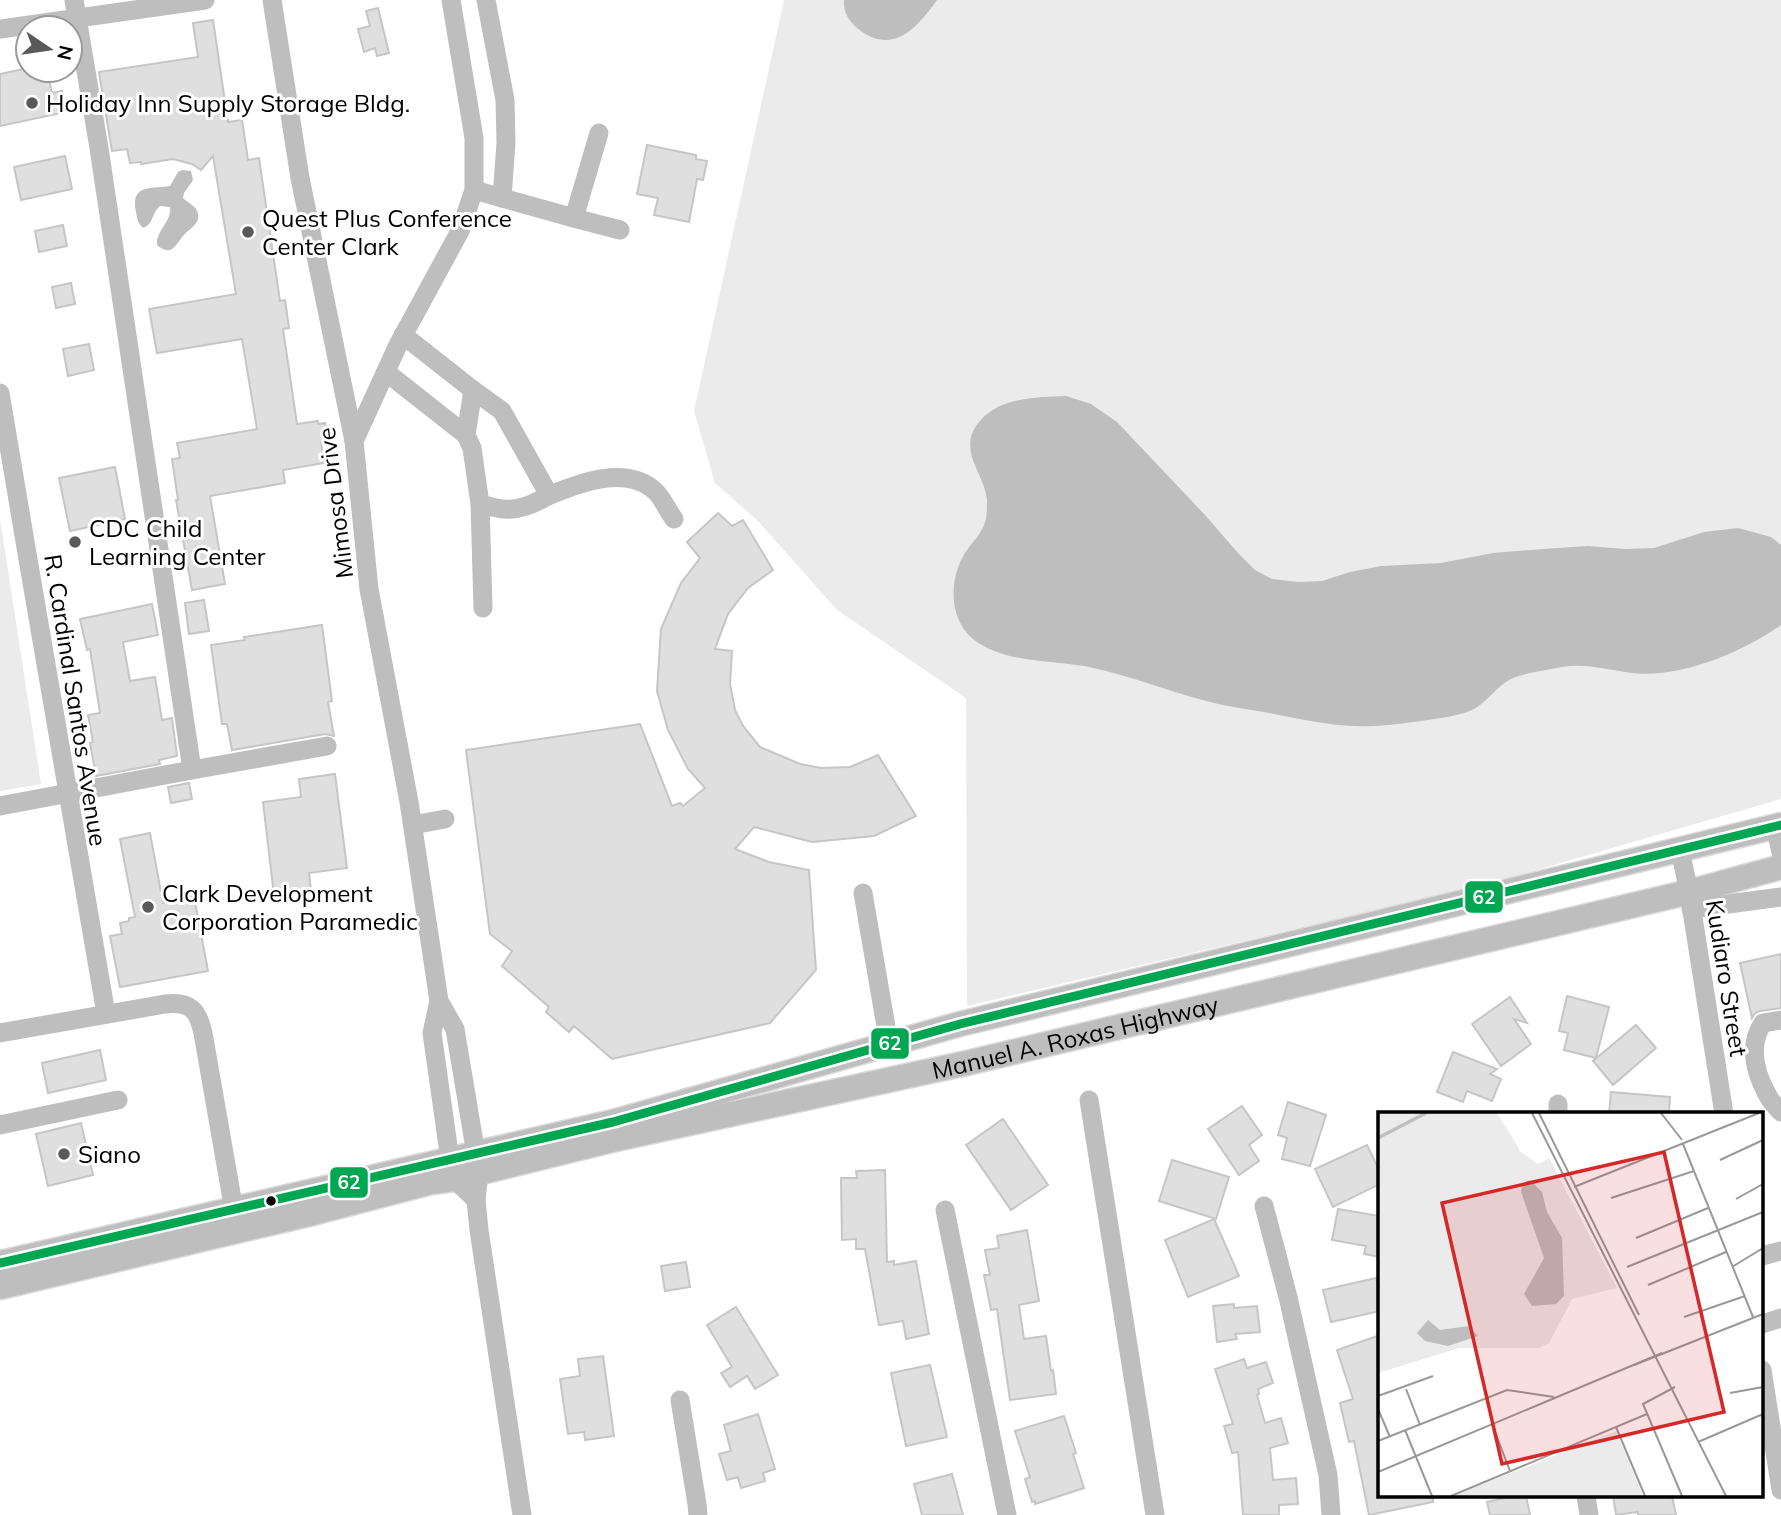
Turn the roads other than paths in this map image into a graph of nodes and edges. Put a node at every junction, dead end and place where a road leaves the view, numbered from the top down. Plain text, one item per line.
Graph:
1 (205, 0) edge
2 (272, 0) edge
3 (451, 0) edge
4 (486, 0) edge
5 (145, 4) edge
6 (75, 9) edge
7 (0, 29) edge
8 (599, 133) dead end
9 (474, 190) junction
10 (502, 198) junction
11 (573, 218) junction
12 (620, 230) dead end
13 (403, 335) junction
14 (386, 372) junction
15 (473, 390) junction
16 (0, 393) edge
17 (466, 435) junction
18 (355, 441) junction
19 (550, 495) junction
20 (480, 504) junction
21 (674, 519) dead end
22 (483, 608) dead end
23 (327, 746) dead end
24 (192, 770) junction
25 (66, 793) junction
26 (0, 806) edge
27 (444, 819) dead end
28 (413, 825) junction
29 (1778, 826) edge
30 (1680, 850) junction
31 (1781, 852) edge
32 (1781, 867) edge
33 (863, 893) dead end
34 (1781, 897) edge
35 (1690, 901) junction
36 (439, 1001) junction
37 (106, 1014) junction
38 (1781, 1020) edge
39 (0, 1033) edge
40 (889, 1044) junction
41 (118, 1100) dead end
42 (1089, 1100) dead end
43 (1724, 1112) edge
44 (1781, 1112) edge
45 (0, 1125) edge
46 (478, 1163) junction
47 (452, 1169) junction
48 (476, 1200) junction
49 (1264, 1206) dead end
50 (945, 1210) dead end
51 (235, 1220) junction
52 (1781, 1251) edge
53 (1764, 1255) edge
54 (0, 1263) edge
55 (0, 1287) edge
56 (1781, 1318) edge
57 (1764, 1323) edge
58 (1764, 1383) edge
59 (680, 1400) dead end
60 (1781, 1490) edge
61 (522, 1515) edge
62 (698, 1515) edge
63 (1007, 1515) edge
64 (1155, 1515) edge
65 (1331, 1515) edge

1 - 5 street
2 - 18 street, Mimosa Drive
3 - 9 street
4 - 10 street
5 - 6 street
6 - 7 street
6 - 24 street
8 - 11 street
9 - 10 street
9 - 13 street
10 - 11 street
11 - 12 street
13 - 14 street
13 - 15 street
14 - 17 street
14 - 18 street
15 - 17 street
15 - 19 street
16 - 25 street, R. Cardinal Santos Avenue
17 - 20 street
18 - 28 street, Mimosa Drive
19 - 20 street
19 - 21 street
20 - 22 street
23 - 24 street
24 - 25 street
25 - 26 street
25 - 37 street, R. Cardinal Santos Avenue
27 - 28 street
28 - 36 street, Mimosa Drive
29 - 30 main road, Manuel A. Roxas Highway
29 - 31 street
30 - 35 street, Kudiaro Street
30 - 40 main road, Manuel A. Roxas Highway
32 - 35 main road, Manuel A. Roxas Highway
33 - 40 street
34 - 35 street
35 - 43 street, Kudiaro Street
35 - 46 main road, Manuel A. Roxas Highway
36 - 46 street, Mimosa Drive
36 - 47 street, Mimosa Drive
37 - 39 street
37 - 51 street
38 - 44 street
40 - 46 main road, Manuel A. Roxas Highway
41 - 45 street
42 - 64 street
46 - 47 main road, Manuel A. Roxas Highway
46 - 48 street, Mimosa Drive
47 - 48 street
47 - 51 main road, Manuel A. Roxas Highway
48 - 61 street, Mimosa Drive
49 - 65 street
50 - 63 street
51 - 54 main road, Manuel A. Roxas Highway
51 - 55 main road, Manuel A. Roxas Highway
52 - 53 street
56 - 57 street
58 - 60 street
59 - 62 street

